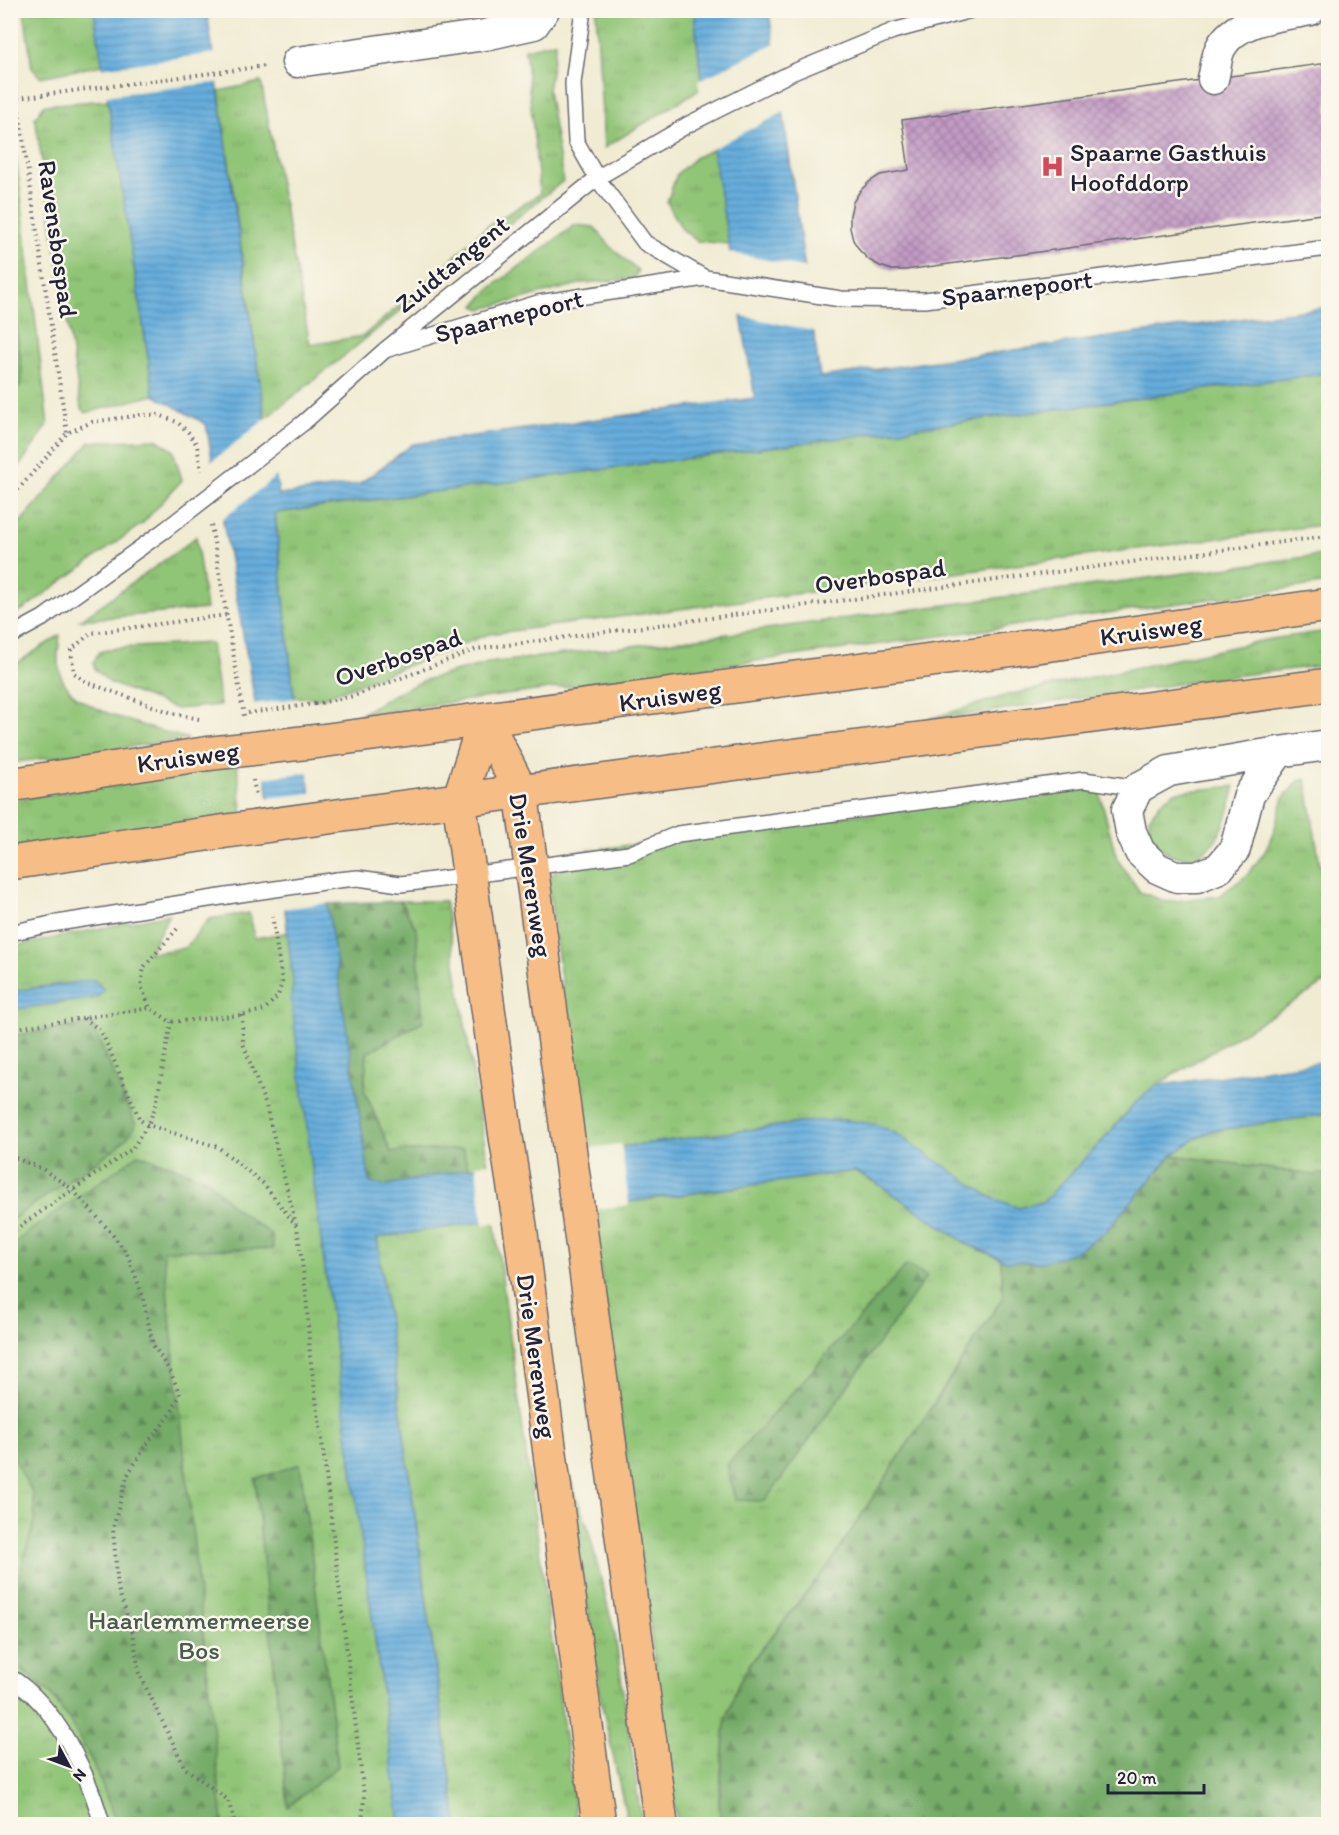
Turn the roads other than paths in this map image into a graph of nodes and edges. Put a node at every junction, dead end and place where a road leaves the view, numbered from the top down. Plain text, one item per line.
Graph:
1 (544, 10) edge
2 (583, 10) edge
3 (971, 10) edge
4 (1310, 10) edge
5 (297, 62) dead end
6 (1213, 79) dead end
7 (597, 178) junction
8 (1329, 248) edge
9 (705, 278) junction
10 (385, 350) junction
11 (1329, 604) edge
12 (10, 636) edge
13 (1329, 685) edge
14 (485, 720) junction
15 (1329, 745) edge
16 (1279, 752) junction
17 (10, 785) edge
18 (1138, 788) junction
19 (521, 792) junction
20 (459, 800) junction
21 (10, 863) edge
22 (531, 866) junction
23 (471, 875) junction
24 (10, 933) edge
25 (10, 1677) edge
26 (102, 1824) edge
27 (599, 1824) edge
28 (662, 1824) edge

1 - 5 street
2 - 7 lane, Spaarnepoort
3 - 7 lane, Zuidtangent
4 - 6 street
7 - 9 lane, Spaarnepoort
7 - 10 lane, Zuidtangent
8 - 9 lane, Spaarnepoort
9 - 10 lane, Spaarnepoort
10 - 12 lane, Zuidtangent, bridge
11 - 14 main road, Kruisweg
13 - 19 main road
14 - 17 main road, Kruisweg, bridge
14 - 19 main road, Drie Merenweg
14 - 20 main road, Drie Merenweg
15 - 16 street
16 - 18 street
16 - 18 street
18 - 22 lane
19 - 20 main road
19 - 22 main road, Drie Merenweg
20 - 21 main road, bridge
20 - 23 main road, Drie Merenweg
22 - 23 lane
22 - 28 main road, Drie Merenweg
23 - 24 lane, bridge
23 - 27 main road, Drie Merenweg
25 - 26 lane

